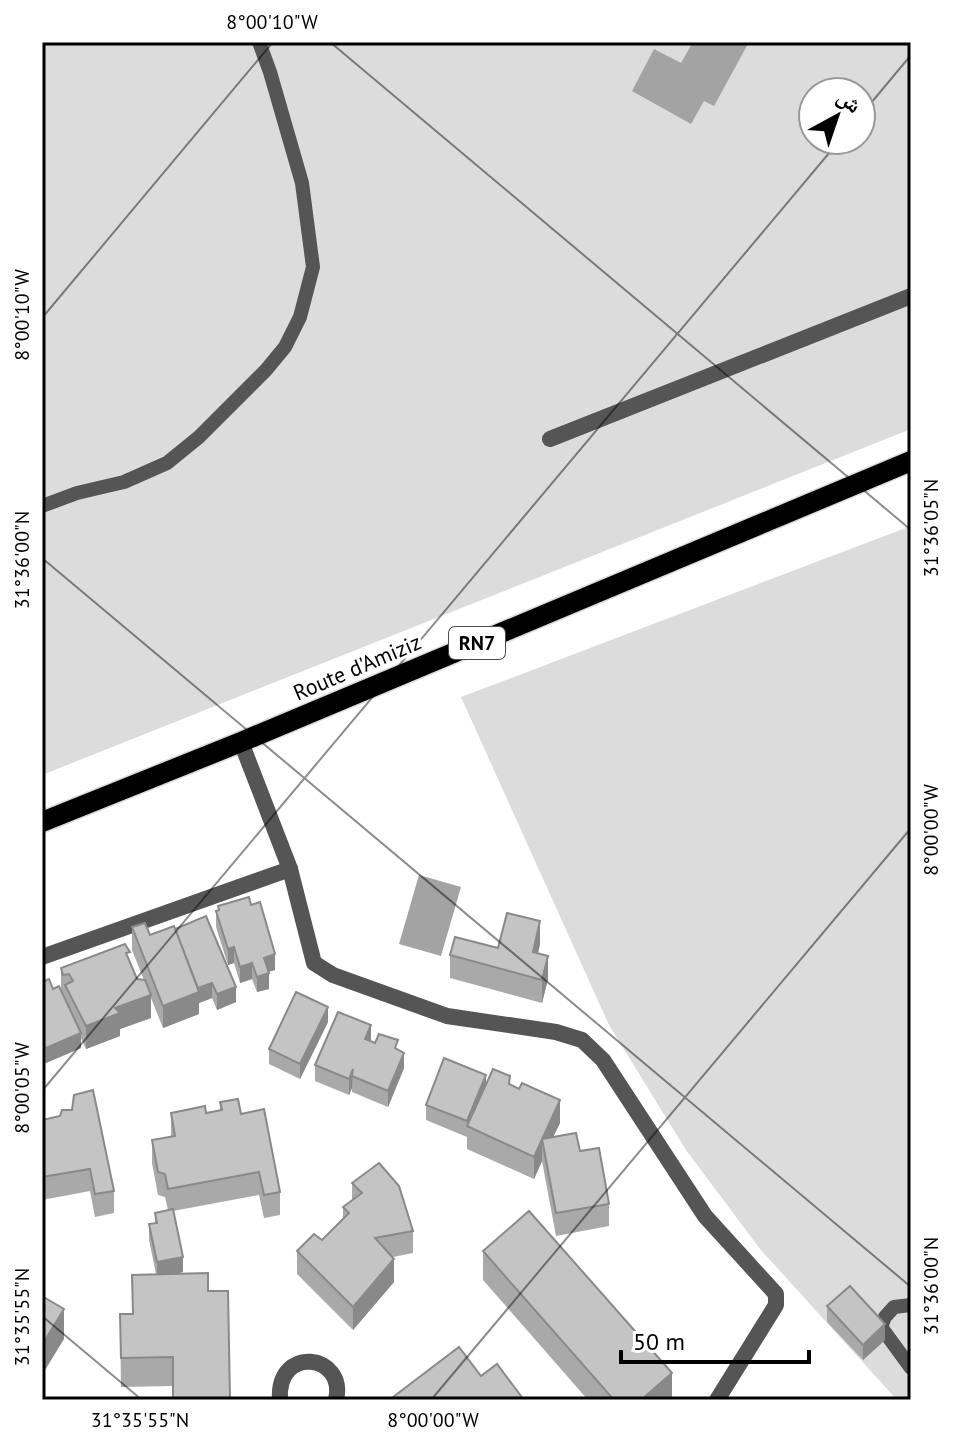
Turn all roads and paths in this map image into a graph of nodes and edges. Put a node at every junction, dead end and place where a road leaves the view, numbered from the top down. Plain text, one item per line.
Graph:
1 (259, 42) edge
2 (911, 296) edge
3 (550, 439) dead end
4 (911, 461) edge
5 (42, 506) edge
6 (241, 742) junction
7 (42, 822) edge
8 (290, 869) junction
9 (42, 957) edge
10 (911, 1305) edge
11 (911, 1368) edge
12 (280, 1400) edge
13 (336, 1400) edge
14 (717, 1400) edge

1 - 5 lane
2 - 3 street
4 - 6 main road, Route d'Amiziz / RN7
6 - 7 main road, Route d'Amiziz / RN7
6 - 8 street
8 - 9 street
8 - 14 street
10 - 11 lane
12 - 13 street

